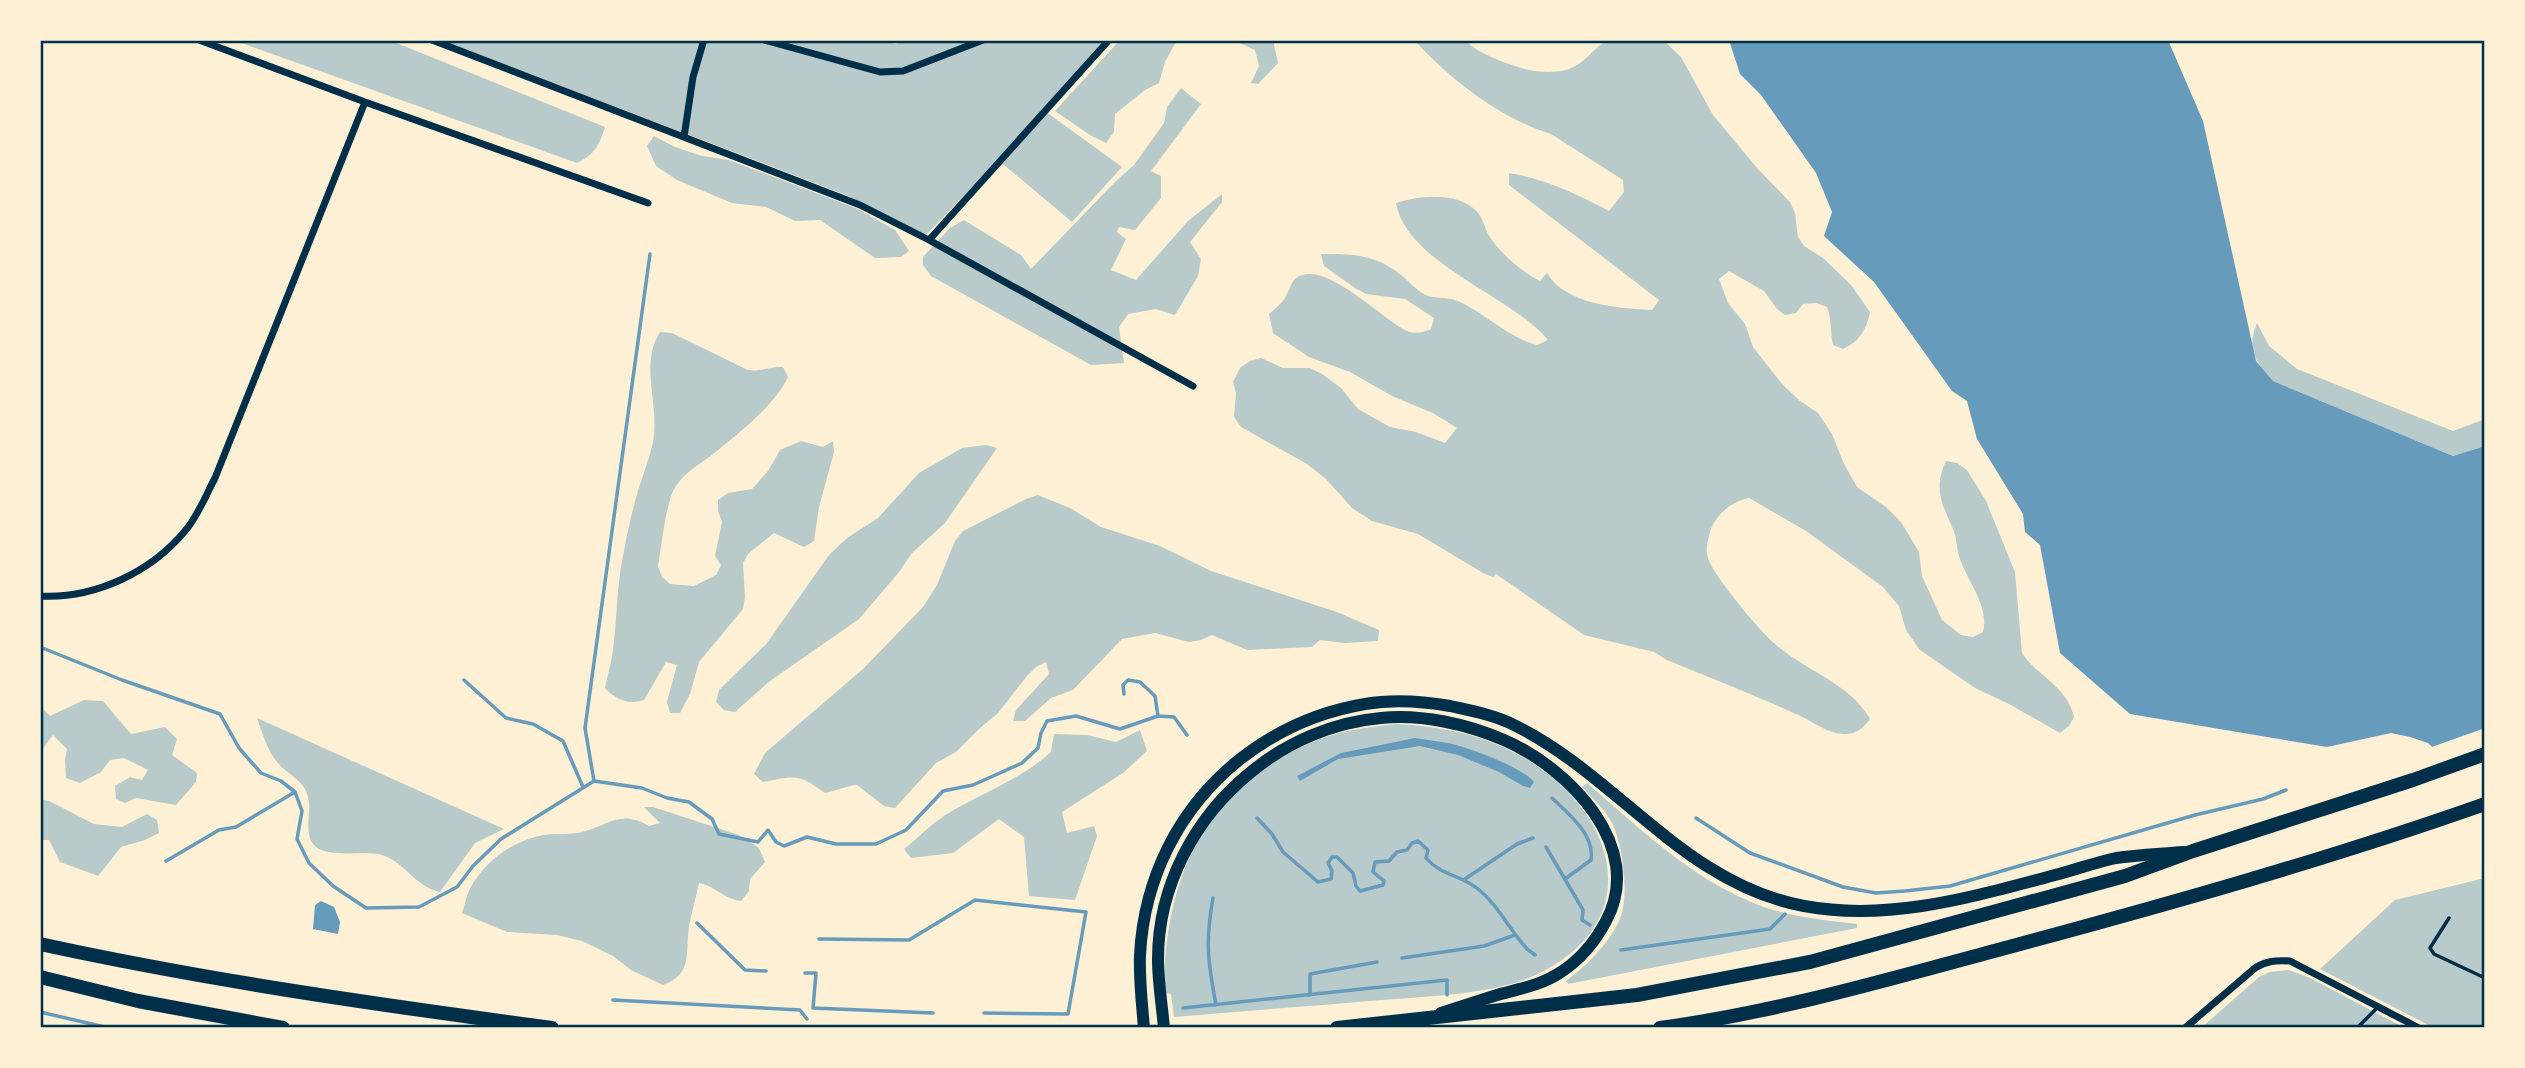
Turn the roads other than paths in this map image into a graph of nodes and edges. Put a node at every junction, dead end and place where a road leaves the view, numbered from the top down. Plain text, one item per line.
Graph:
1 (199, 40) edge
2 (432, 40) edge
3 (764, 40) edge
4 (983, 40) edge
5 (1109, 40) edge
6 (705, 41) edge
7 (365, 102) junction
8 (684, 136) junction
9 (648, 202) dead end
10 (929, 240) junction
11 (1193, 386) dead end
12 (40, 596) edge
13 (2485, 754) edge
14 (2485, 804) edge
15 (2193, 851) junction
16 (2449, 918) dead end
17 (40, 944) edge
18 (40, 977) edge
19 (2485, 978) edge
20 (2378, 1006) junction
21 (1723, 1019) junction
22 (1415, 1021) junction
23 (283, 1028) edge
24 (552, 1028) edge
25 (1144, 1028) edge
26 (1164, 1028) edge
27 (1337, 1028) edge
28 (1660, 1028) edge
29 (1695, 1028) edge
30 (2185, 1028) edge
31 (2357, 1028) edge
32 (2419, 1028) edge

1 - 7 street
2 - 8 street
3 - 4 street
5 - 10 street
6 - 8 street
7 - 9 street
7 - 12 street
8 - 10 street
10 - 11 street
13 - 15 highway
14 - 21 highway
15 - 22 highway
15 - 25 main road
16 - 19 lane
17 - 24 highway
18 - 23 highway
20 - 30 street
20 - 31 lane
20 - 32 street
21 - 28 highway
21 - 29 main road
22 - 26 main road
22 - 27 highway

